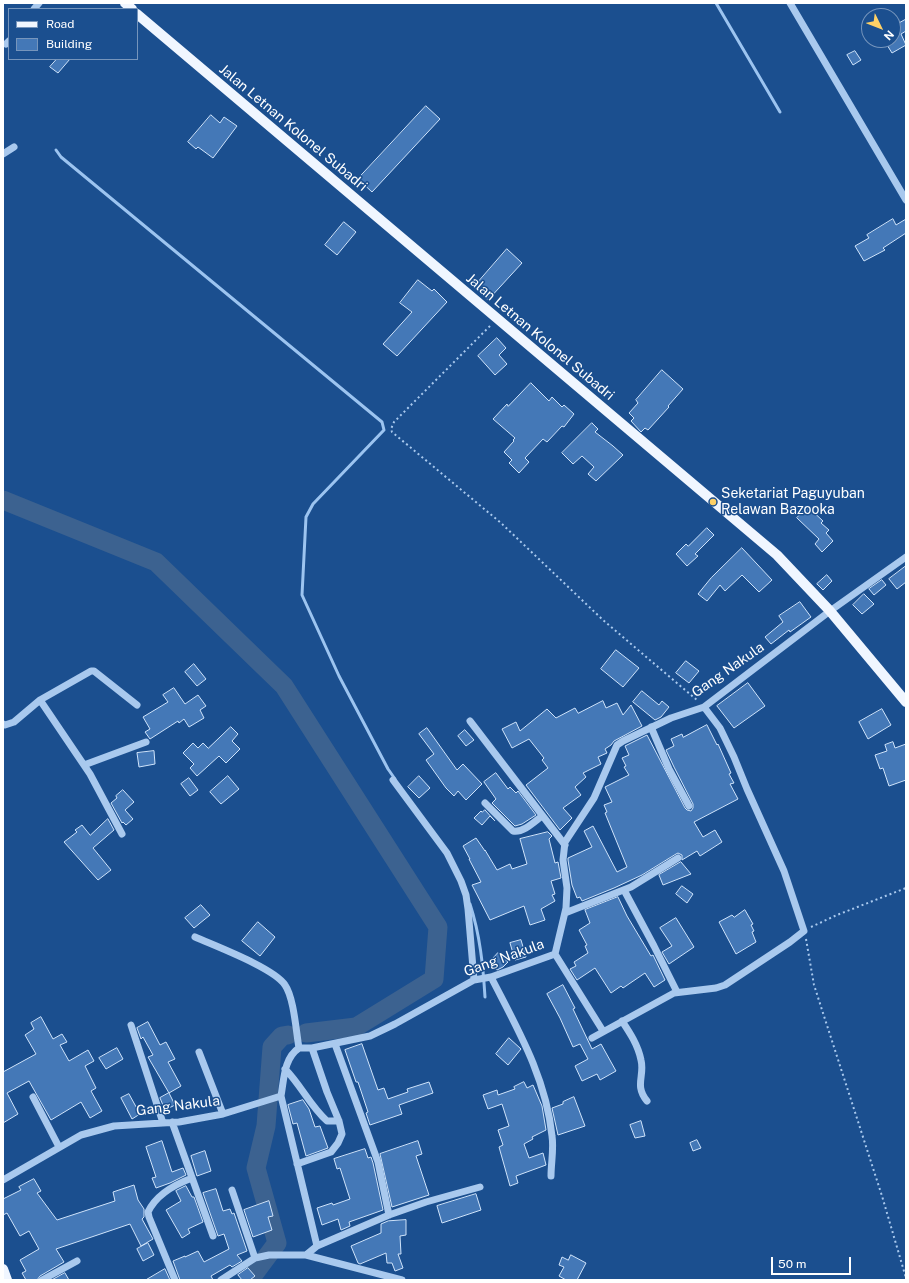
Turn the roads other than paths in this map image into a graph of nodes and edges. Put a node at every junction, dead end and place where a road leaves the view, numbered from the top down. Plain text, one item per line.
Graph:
1 (790, 3) edge
2 (138, 15) edge
3 (14, 147) dead end
4 (3, 154) edge
5 (906, 200) edge
6 (906, 557) edge
7 (830, 611) junction
8 (40, 700) junction
9 (906, 702) edge
10 (137, 705) dead end
11 (704, 707) junction
12 (470, 720) dead end
13 (3, 724) edge
14 (651, 727) junction
15 (146, 742) dead end
16 (84, 765) junction
17 (393, 780) dead end
18 (485, 803) dead end
19 (688, 806) dead end
20 (542, 816) junction
21 (122, 834) dead end
22 (564, 845) junction
23 (678, 858) dead end
24 (624, 890) junction
25 (565, 913) junction
26 (195, 937) dead end
27 (555, 954) junction
28 (489, 977) junction
29 (476, 980) junction
30 (677, 992) junction
31 (622, 1021) junction
32 (131, 1025) dead end
33 (603, 1031) junction
34 (592, 1038) dead end
35 (335, 1044) junction
36 (299, 1048) junction
37 (312, 1048) junction
38 (199, 1052) dead end
39 (285, 1069) junction
40 (281, 1096) junction
41 (33, 1097) dead end
42 (647, 1101) dead end
43 (223, 1114) junction
44 (163, 1122) junction
45 (172, 1122) junction
46 (339, 1122) junction
47 (59, 1147) junction
48 (297, 1164) junction
49 (551, 1176) dead end
50 (192, 1178) junction
51 (3, 1180) edge
52 (480, 1187) dead end
53 (232, 1190) dead end
54 (389, 1215) junction
55 (213, 1236) dead end
56 (317, 1246) junction
57 (306, 1255) junction
58 (255, 1258) junction
59 (77, 1261) dead end
60 (3, 1269) edge
61 (6, 1280) edge
62 (42, 1280) edge
63 (175, 1280) edge
64 (221, 1280) edge
65 (402, 1280) edge

1 - 5 street
2 - 7 main road, Jalan Letnan Kolonel Subadri
3 - 4 street
6 - 7 street, Gang Nakula
7 - 9 main road, Jalan Letnan Kolonel Subadri
7 - 11 street, Gang Nakula
8 - 10 street
8 - 13 street
8 - 16 street
11 - 14 street, Gang Nakula
11 - 30 street
12 - 20 street
14 - 19 street
14 - 22 street, Gang Nakula
15 - 16 street
16 - 21 street
17 - 29 street
18 - 20 street
20 - 22 street
22 - 25 street, Gang Nakula
23 - 24 street
24 - 25 street
24 - 30 street
25 - 27 street, Gang Nakula
26 - 36 street
27 - 28 street, Gang Nakula
27 - 33 street
28 - 29 street, Gang Nakula
28 - 49 street
29 - 35 street, Gang Nakula
30 - 31 street
31 - 33 street
31 - 42 street
32 - 44 street
33 - 34 street
35 - 37 street, Gang Nakula
35 - 54 street
36 - 37 street, Gang Nakula
36 - 39 street
37 - 46 street
38 - 43 street
39 - 40 street
39 - 46 street
40 - 43 street, Gang Nakula
40 - 48 street
41 - 47 street
43 - 45 street, Gang Nakula
44 - 45 street, Gang Nakula
44 - 47 street, Gang Nakula
45 - 50 street
46 - 48 street
47 - 51 street, Gang Nakula
48 - 56 street
50 - 55 street
50 - 63 street
52 - 54 street
53 - 58 street
54 - 56 street
56 - 57 street
57 - 58 street
57 - 65 street
58 - 64 street
59 - 62 street
60 - 61 main road

